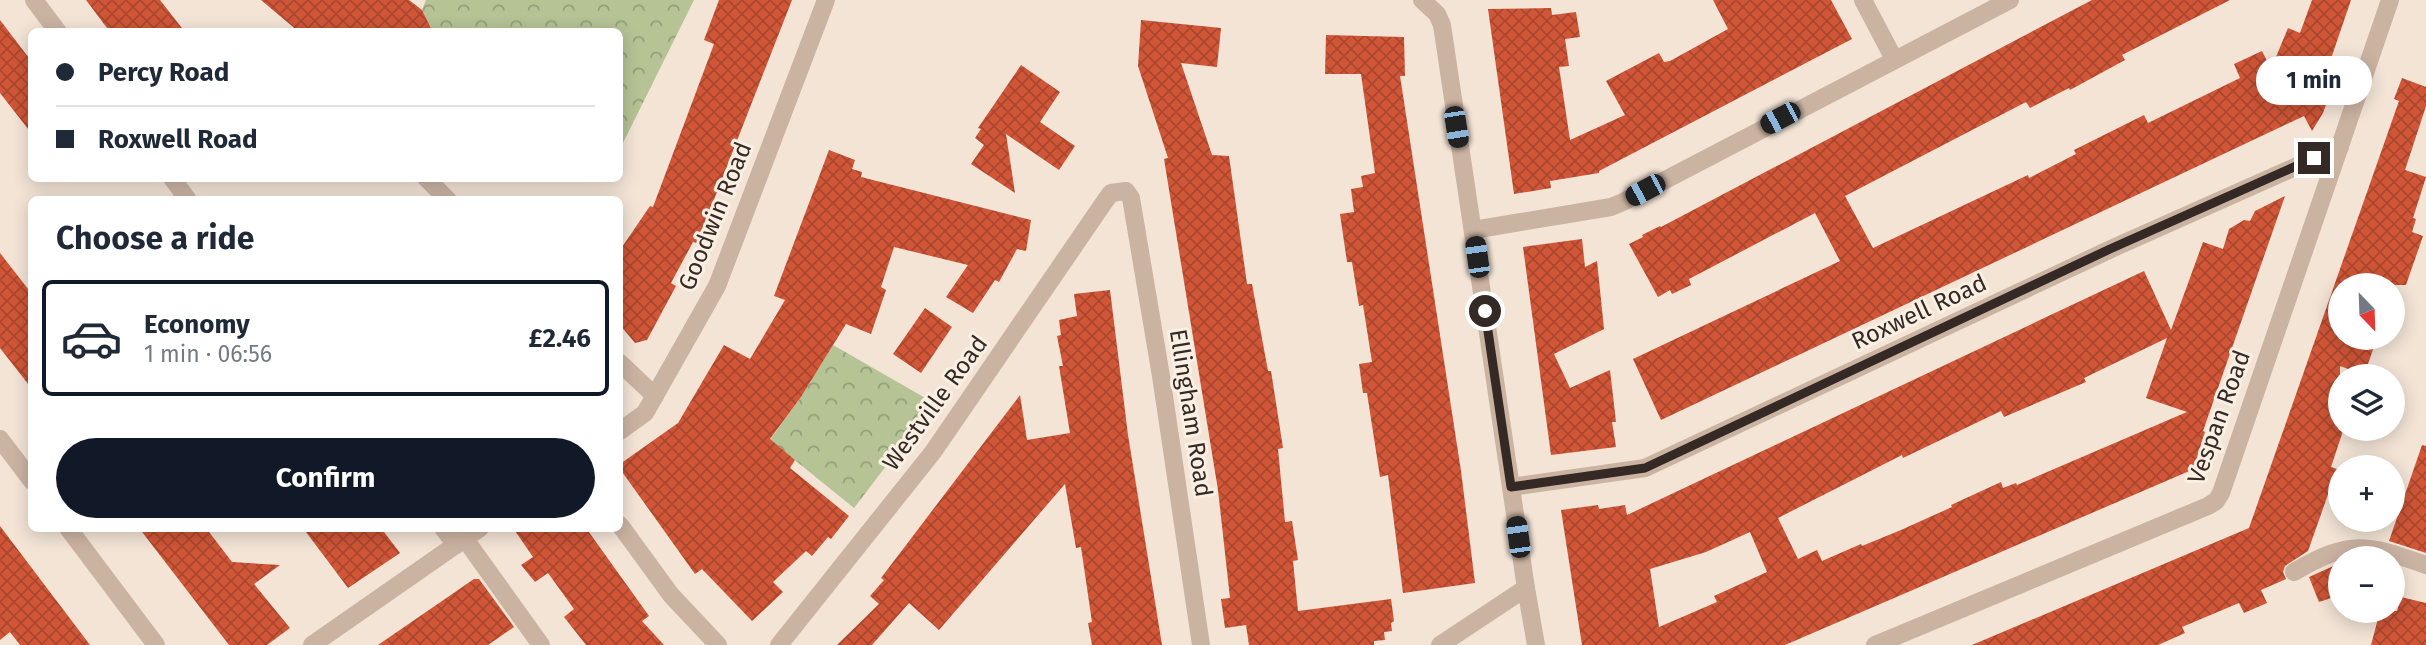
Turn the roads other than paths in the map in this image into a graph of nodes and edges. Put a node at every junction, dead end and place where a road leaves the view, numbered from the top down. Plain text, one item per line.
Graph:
1 (34, 0) edge
2 (827, 0) edge
3 (1422, 0) edge
4 (1863, 0) edge
5 (2010, 0) edge
6 (2390, 0) edge
7 (55, 28) edge
8 (1894, 59) junction
9 (2340, 147) junction
10 (430, 182) edge
11 (1126, 191) joint
12 (444, 196) edge
13 (1473, 230) junction
14 (623, 366) edge
15 (655, 397) junction
16 (623, 429) edge
17 (0, 439) edge
18 (28, 476) edge
19 (1511, 487) junction
20 (623, 529) edge
21 (71, 532) edge
22 (448, 532) edge
23 (475, 532) edge
24 (461, 542) junction
25 (2426, 565) edge
26 (2294, 572) dead end
27 (1525, 587) junction
28 (156, 645) edge
29 (312, 645) edge
30 (541, 645) edge
31 (718, 645) edge
32 (779, 645) edge
33 (1201, 645) edge
34 (1440, 645) edge
35 (1536, 645) edge
36 (1875, 645) edge

1 - 7 street
2 - 15 street, Goodwin Road
3 - 13 street
4 - 8 street
5 - 8 street
6 - 9 street, Vespan Road
8 - 13 street
9 - 19 street, Roxwell Road
9 - 36 street, Vespan Road
10 - 12 street
11 - 32 street, Westville Road
11 - 33 street, Ellingham Road
13 - 19 street
14 - 15 street
15 - 16 street, Goodwin Road
17 - 18 street
19 - 27 street
20 - 31 street
21 - 28 street
22 - 24 street
23 - 24 street
24 - 29 street
24 - 30 street
25 - 26 street
27 - 34 street
27 - 35 street

